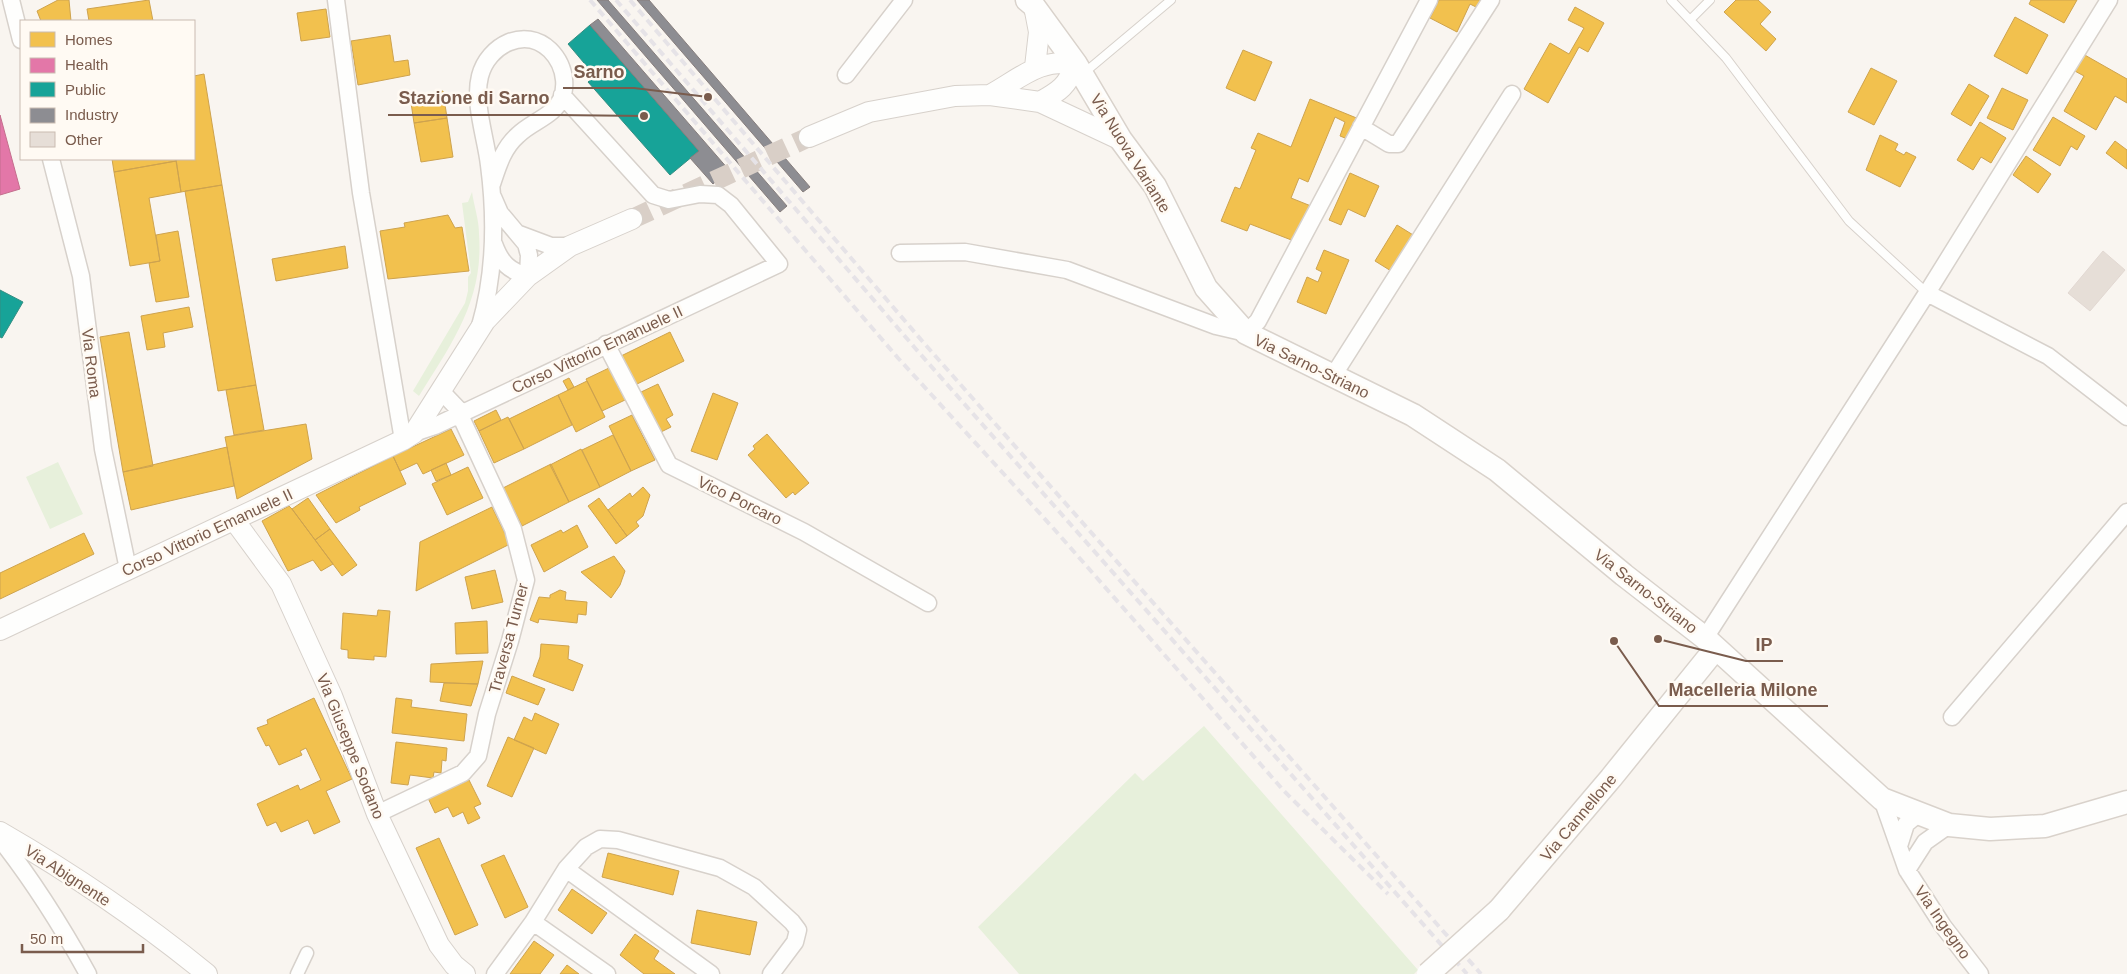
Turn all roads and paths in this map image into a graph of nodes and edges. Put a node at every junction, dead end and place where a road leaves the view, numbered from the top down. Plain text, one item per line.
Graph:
1 (11, 0) edge
2 (336, 0) edge
3 (904, 0) edge
4 (1171, 0) edge
5 (1429, 0) edge
6 (1491, 0) edge
7 (1671, 0) edge
8 (1710, 0) edge
9 (2109, 0) edge
10 (1030, 2) edge
11 (1690, 20) junction
12 (20, 36) edge
13 (1035, 67) junction
14 (1079, 69) junction
15 (846, 74) dead end
16 (1512, 94) dead end
17 (562, 95) junction
18 (990, 95) junction
19 (1040, 102) junction
20 (1361, 127) junction
21 (809, 137) tunnel mouth
22 (1121, 140) junction
23 (51, 160) edge
24 (492, 190) junction
25 (632, 219) tunnel mouth
26 (519, 234) junction
27 (494, 243) junction
28 (570, 246) junction
29 (900, 253) dead end
30 (528, 276) junction
31 (1927, 293) junction
32 (478, 333) junction
33 (1246, 334) junction
34 (606, 344) junction
35 (1334, 376) junction
36 (441, 390) junction
37 (461, 414) junction
38 (2127, 417) edge
39 (408, 436) junction
40 (2127, 512) edge
41 (234, 520) junction
42 (128, 569) junction
43 (928, 604) dead end
44 (0, 630) edge
45 (1710, 643) junction
46 (1952, 717) dead end
47 (1882, 799) junction
48 (2127, 802) edge
49 (377, 814) junction
50 (1918, 814) junction
51 (1949, 826) junction
52 (0, 832) edge
53 (0, 839) edge
54 (1899, 846) junction
55 (1918, 852) junction
56 (566, 869) junction
57 (1907, 870) junction
58 (533, 922) junction
59 (307, 953) dead end
60 (88, 974) edge
61 (208, 974) edge
62 (297, 974) edge
63 (465, 974) edge
64 (495, 974) edge
65 (607, 974) edge
66 (711, 974) edge
67 (771, 974) edge
68 (1428, 974) edge
69 (1980, 974) edge

1 - 12 street
2 - 39 street
3 - 15 street
4 - 14 lane
5 - 20 street
6 - 20 street
7 - 11 lane
8 - 11 lane
9 - 31 street
10 - 13 street
10 - 14 main road, Via Nuova Variante
11 - 31 lane
13 - 14 street
13 - 18 street
14 - 19 street
14 - 22 main road, Via Nuova Variante
16 - 35 street
17 - 24 street
17 - 24 street
17 - 34 street, Corso Vittorio Emanuele II
18 - 19 street
18 - 21 street
19 - 22 street
20 - 33 street
22 - 33 main road, Via Nuova Variante
23 - 42 street, Via Roma
24 - 26 street
24 - 27 street
25 - 28 street
26 - 28 street
26 - 30 street
27 - 30 street
27 - 32 street
28 - 30 street
29 - 33 street
30 - 32 street
31 - 38 street
31 - 45 street
32 - 36 street
33 - 35 main road, Via Sarno-Striano
34 - 37 street, Corso Vittorio Emanuele II
34 - 43 street, Vico Porcaro
35 - 45 main road, Via Sarno-Striano
36 - 37 street, Traversa Turner
36 - 39 street
37 - 39 street, Corso Vittorio Emanuele II
37 - 49 street, Traversa Turner
39 - 41 street, Corso Vittorio Emanuele II
40 - 46 street
41 - 42 street, Corso Vittorio Emanuele II
41 - 49 street, Via Giuseppe Sodano
42 - 44 street, Corso Vittorio Emanuele II
45 - 47 main road, Via Sarno-Striano
45 - 68 main road, Via Cannellone, bridge
47 - 50 main road, Via Sarno-Striano
47 - 54 street, Via Ingegno
48 - 51 main road, Via Sarno-Striano
49 - 63 street, Via Giuseppe Sodano
50 - 51 main road, Via Sarno-Striano
50 - 54 street
50 - 55 street
51 - 55 street, Via Ingegno
52 - 61 street, Via Abignente
53 - 60 street
54 - 57 street, Via Ingegno
55 - 57 street, Via Ingegno
56 - 58 street
56 - 66 street
56 - 67 street
57 - 69 street, Via Ingegno
58 - 64 street
58 - 65 street
59 - 62 street

